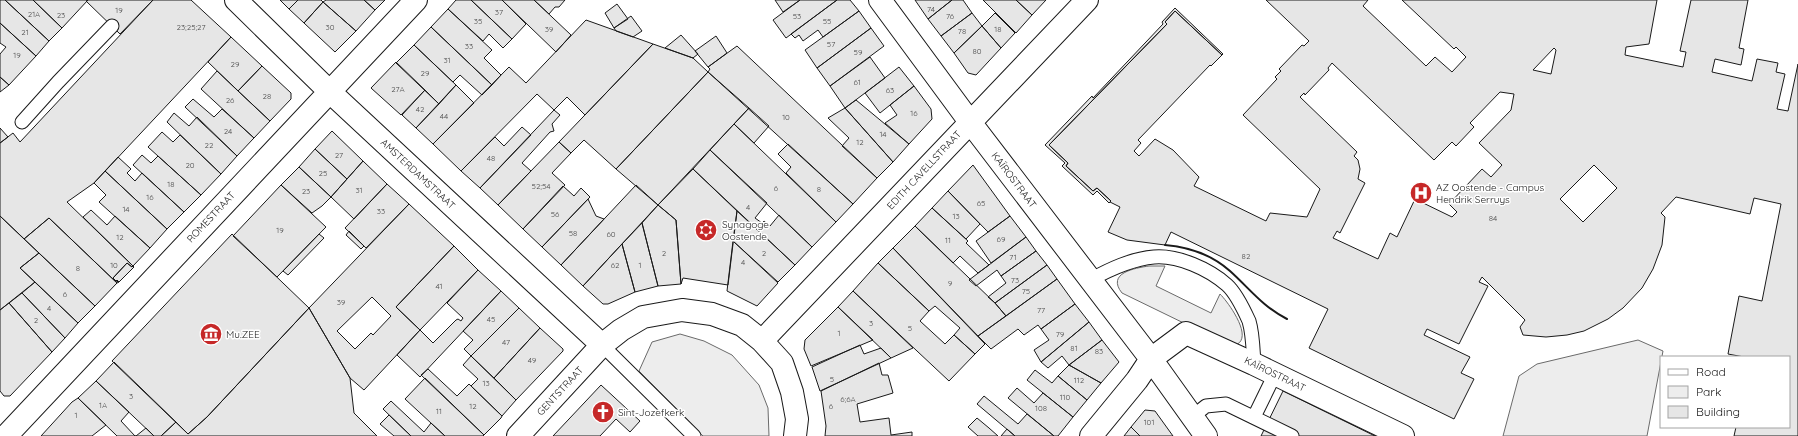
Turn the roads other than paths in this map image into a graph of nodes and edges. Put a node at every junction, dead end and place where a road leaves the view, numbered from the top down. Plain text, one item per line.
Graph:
1 (236, 0) edge
2 (416, 0) edge
3 (880, 0) edge
4 (1086, 0) edge
5 (112, 26) dead end
6 (329, 91) junction
7 (22, 122) dead end
8 (970, 122) junction
9 (1090, 280) junction
10 (762, 341) junction
11 (602, 345) junction
12 (1151, 359) junction
13 (1254, 364) junction
14 (1275, 374) junction
15 (1192, 417) junction
16 (1254, 417) junction
17 (6, 436) edge
18 (518, 436) edge
19 (694, 436) edge
20 (795, 436) edge
21 (1091, 436) edge
22 (1206, 436) edge
23 (1292, 436) edge
24 (1403, 436) edge

1 - 6 street, AMSTERDAMSTRAAT
2 - 6 street, ROMESTRAAT
3 - 8 street, KAÏROSTRAAT
4 - 8 street, EDITH CAVELLSTRAAT
5 - 7 lane
6 - 11 street, AMSTERDAMSTRAAT
6 - 17 street, ROMESTRAAT
8 - 9 street, KAÏROSTRAAT
8 - 10 street, EDITH CAVELLSTRAAT
9 - 12 street, KAÏROSTRAAT
9 - 13 lane
10 - 11 street, GENTSTRAAT
10 - 20 street, GENTSTRAAT
11 - 18 street, GENTSTRAAT
11 - 19 lane
12 - 13 street, KAÏROSTRAAT
12 - 15 street, KAÏROSTRAAT
12 - 21 street
13 - 14 street, KAÏROSTRAAT
14 - 16 lane
14 - 24 street, KAÏROSTRAAT
15 - 16 lane
15 - 22 street, KAÏROSTRAAT
16 - 23 lane

